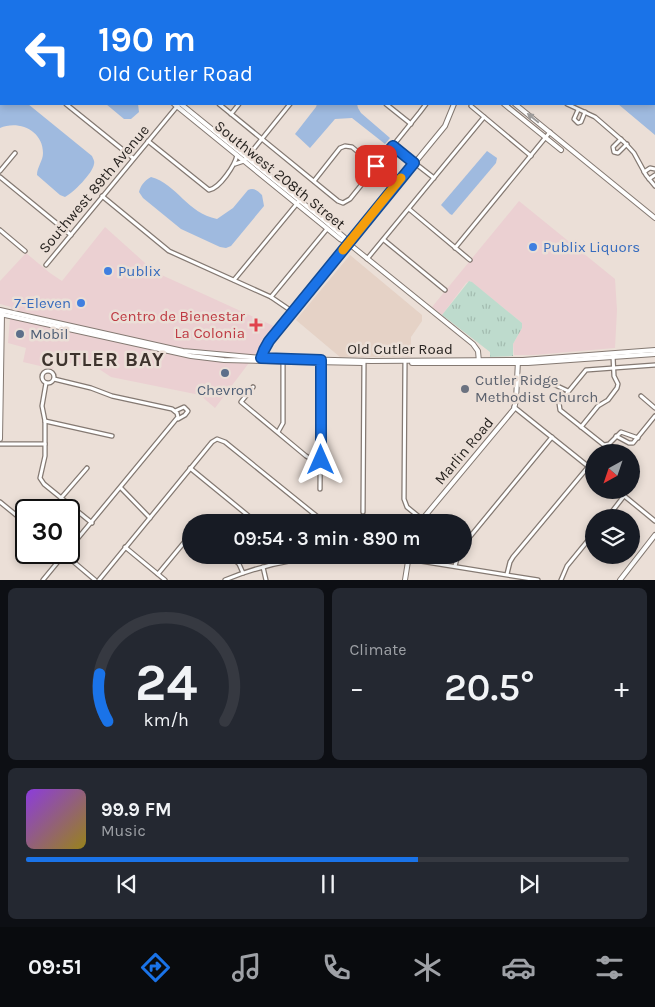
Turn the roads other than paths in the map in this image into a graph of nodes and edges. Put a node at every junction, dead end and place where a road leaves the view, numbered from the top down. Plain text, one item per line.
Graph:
1 (67, 105) edge
2 (177, 105) edge
3 (179, 105) edge
4 (179, 105) edge
5 (219, 105) edge
6 (238, 105) edge
7 (289, 105) edge
8 (387, 105) edge
9 (425, 105) edge
10 (454, 105) edge
11 (505, 105) edge
12 (516, 105) edge
13 (569, 105) edge
14 (471, 106) dead end
15 (578, 110) junction
16 (585, 112) junction
17 (231, 114) junction
18 (484, 117) junction
19 (411, 124) junction
20 (550, 132) junction
21 (546, 138) junction
22 (621, 138) junction
23 (262, 139) junction
24 (148, 141) junction
25 (627, 144) junction
26 (393, 146) junction
27 (561, 150) dead end
28 (15, 153) dead end
29 (237, 155) junction
30 (531, 156) junction
31 (133, 158) junction
32 (245, 159) junction
33 (414, 163) junction
34 (235, 164) junction
35 (376, 166) junction
36 (655, 169) edge
37 (0, 171) edge
38 (644, 172) junction
39 (655, 174) edge
40 (0, 177) edge
41 (434, 178) junction
42 (649, 179) junction
43 (314, 181) junction
44 (655, 186) edge
45 (102, 196) junction
46 (298, 202) junction
47 (409, 209) junction
48 (655, 218) edge
49 (327, 229) junction
50 (0, 230) edge
51 (70, 235) junction
52 (384, 240) junction
53 (348, 243) junction
54 (456, 248) junction
55 (25, 251) dead end
56 (368, 259) junction
57 (470, 260) dead end
58 (46, 265) dead end
59 (234, 280) junction
60 (445, 290) dead end
61 (272, 297) junction
62 (1, 312) edge
63 (293, 312) junction
64 (114, 338) junction
65 (157, 346) junction
66 (151, 348) junction
67 (655, 352) edge
68 (191, 354) junction
69 (612, 355) junction
70 (261, 360) junction
71 (283, 362) junction
72 (321, 362) junction
73 (364, 362) junction
74 (405, 362) junction
75 (479, 362) junction
76 (518, 362) junction
77 (655, 365) edge
78 (613, 368) junction
79 (54, 379) junction
80 (46, 383) junction
81 (551, 383) dead end
82 (253, 387) dead end
83 (568, 391) junction
84 (641, 396) dead end
85 (514, 407) junction
86 (655, 408) edge
87 (175, 411) junction
88 (655, 416) edge
89 (178, 417) junction
90 (46, 421) junction
91 (581, 427) junction
92 (278, 432) junction
93 (112, 436) dead end
94 (616, 436) junction
95 (552, 437) junction
96 (638, 438) junction
97 (0, 439) edge
98 (0, 444) edge
99 (45, 444) junction
100 (321, 460) junction
101 (585, 464) edge
102 (87, 468) dead end
103 (190, 468) junction
104 (585, 471) edge
105 (121, 488) junction
106 (320, 490) dead end
107 (62, 498) junction
108 (622, 499) edge
109 (628, 499) edge
110 (0, 502) edge
111 (614, 509) edge
112 (363, 512) dead end
113 (246, 514) edge
114 (314, 514) edge
115 (414, 514) edge
116 (428, 514) edge
117 (15, 515) edge
118 (150, 518) junction
119 (655, 521) edge
120 (92, 523) junction
121 (472, 534) edge
122 (655, 535) edge
123 (80, 537) edge
124 (585, 544) edge
125 (182, 545) edge
126 (125, 547) junction
127 (56, 564) edge
128 (77, 564) edge
129 (239, 564) edge
130 (273, 564) edge
131 (408, 564) edge
132 (445, 564) edge
133 (263, 566) junction
134 (455, 566) joint
135 (242, 573) junction
136 (158, 574) junction
137 (507, 574) junction
138 (44, 580) edge
139 (95, 580) edge
140 (99, 580) edge
141 (165, 580) edge
142 (225, 580) edge
143 (266, 580) edge
144 (406, 580) edge
145 (538, 580) edge
146 (561, 580) edge
147 (620, 580) edge

1 - 31 street
2 - 24 street, Southwest 89th Avenue
3 - 29 street, Southwest 208th Street
4 - 32 street, Southwest 208th Street
5 - 17 street
6 - 17 street
7 - 23 street
8 - 19 street
9 - 19 street
10 - 33 street
11 - 21 street
20 -> 12 street
13 - 15 street
14 - 18 street
15 - 16 street
15 - 16 street
16 - 22 street
17 - 23 street
18 - 30 street
18 - 41 street
19 - 26 street
20 - 21 street
20 - 48 street
21 - 27 street
21 - 30 street
22 - 25 street
22 - 25 street
23 - 32 street
23 - 43 street
24 - 31 street, Southwest 89th Avenue
24 - 34 street
25 - 38 street
26 - 33 street
26 - 35 street
28 - 37 street
29 - 32 street, Southwest 208th Street
29 - 34 street
30 - 54 street
31 - 45 street, Southwest 89th Avenue
32 - 34 street
32 - 46 street, Southwest 208th Street
33 - 41 street
33 - 53 street
35 - 43 street
35 - 43 street
36 - 38 street
38 - 42 street
39 - 42 street
40 - 51 street
41 - 47 street
42 - 44 street
45 - 51 street, Southwest 89th Avenue
45 - 59 street
46 - 49 street, Southwest 208th Street
46 - 53 street, Southwest 208th Street
46 - 59 street
47 - 52 street
47 - 54 street
49 - 53 street, Southwest 208th Street
49 - 61 street
50 - 55 street
51 - 58 street, Southwest 89th Avenue
52 - 56 street
52 - 60 street
53 - 56 street, Southwest 208th Street
53 - 63 street
54 - 57 street
56 - 75 street, Southwest 208th Street
59 - 61 street
61 - 63 street
62 - 64 street, Old Cutler Road
62 - 97 street
63 - 70 street
64 - 65 street, Old Cutler Road
64 - 66 street, Old Cutler Road
65 - 66 street
65 - 68 street, Old Cutler Road
66 - 68 street, Old Cutler Road
67 - 69 street, Old Cutler Road
68 - 70 street, Old Cutler Road
69 - 76 street, Old Cutler Road
69 - 78 street
70 - 71 street, Old Cutler Road
70 - 72 street, Old Cutler Road
71 - 72 street, Old Cutler Road
71 - 92 street
72 - 73 street, Old Cutler Road
72 - 100 street
73 - 74 street, Old Cutler Road
73 - 112 street
74 - 75 street, Old Cutler Road
74 - 115 street
75 - 76 street, Old Cutler Road
76 - 85 street
77 - 78 street
78 - 83 street
78 - 91 street
79 - 80 street
79 - 80 street
79 - 87 street
80 - 90 street
81 - 83 street
82 - 92 street
83 - 91 street
84 - 86 street
85 - 95 street
85 - 116 street, Marlin Road
87 - 89 street
87 - 89 street
88 - 96 street
89 - 105 street
90 - 93 street
90 - 99 street
91 - 94 street
92 - 100 street
94 - 96 street
94 - 96 street
95 - 101 street
95 - 121 street
98 - 99 street
99 - 107 street
100 - 106 street
102 - 107 street
103 - 113 street
103 - 114 street
103 - 118 street
104 - 137 street
105 - 118 street
105 - 120 street
107 - 120 street
108 - 111 street
109 - 119 street
110 - 117 street
118 - 126 street
120 - 123 street
122 - 147 street
124 - 146 street
125 - 136 street
126 - 136 street
126 - 140 street
127 - 138 street
128 - 139 street
129 - 135 street
130 - 133 street
131 - 144 street
132 - 134 street
133 - 135 street
133 - 143 street
134 - 137 street
135 - 142 street
136 - 141 street
137 - 145 street

